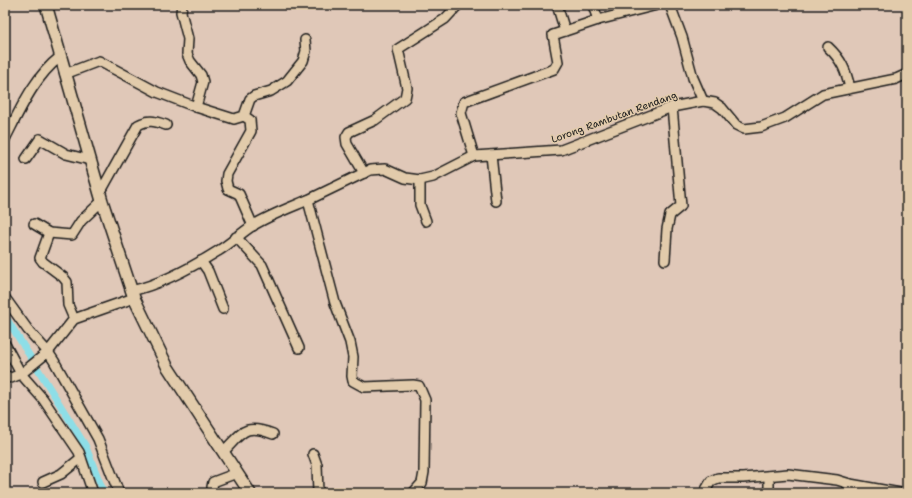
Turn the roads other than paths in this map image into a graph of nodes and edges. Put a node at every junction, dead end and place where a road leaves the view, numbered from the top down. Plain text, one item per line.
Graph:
1 (46, 5) edge
2 (182, 5) edge
3 (458, 5) edge
4 (557, 5) edge
5 (593, 5) edge
6 (657, 5) edge
7 (670, 5) edge
8 (598, 20) junction
9 (565, 31) junction
10 (305, 40) dead end
11 (828, 47) dead end
12 (60, 57) junction
13 (65, 74) junction
14 (907, 74) edge
15 (850, 88) junction
16 (703, 101) junction
17 (196, 107) junction
18 (672, 107) junction
19 (244, 116) junction
20 (166, 125) dead end
21 (5, 139) edge
22 (491, 155) junction
23 (474, 156) junction
24 (26, 159) dead end
25 (90, 160) junction
26 (364, 173) junction
27 (420, 180) junction
28 (101, 197) junction
29 (308, 200) junction
30 (496, 202) dead end
31 (426, 221) dead end
32 (34, 224) dead end
33 (253, 226) junction
34 (49, 233) junction
35 (236, 237) junction
36 (665, 260) dead end
37 (201, 261) junction
38 (133, 294) junction
39 (5, 298) edge
40 (223, 308) dead end
41 (74, 319) junction
42 (5, 344) edge
43 (299, 348) dead end
44 (46, 354) junction
45 (24, 372) junction
46 (5, 375) edge
47 (273, 434) dead end
48 (223, 452) junction
49 (313, 454) dead end
50 (81, 458) junction
51 (237, 473) junction
52 (769, 476) junction
53 (43, 482) dead end
54 (850, 484) junction
55 (94, 493) edge
56 (119, 493) edge
57 (214, 493) edge
58 (250, 493) edge
59 (318, 493) edge
60 (413, 493) edge
61 (704, 493) edge
62 (769, 493) edge
63 (848, 493) edge
64 (900, 493) edge

1 - 12 main road
2 - 17 street
3 - 26 street
4 - 9 street
5 - 8 street
6 - 8 street
7 - 16 street
8 - 9 street
9 - 23 street
10 - 19 street
11 - 15 street
12 - 13 main road
12 - 21 street
13 - 17 street
13 - 25 main road
14 - 15 street
15 - 16 street
16 - 18 street, Lorong Rambutan Rendang
17 - 19 street
18 - 22 street, Lorong Rambutan Rendang
18 - 36 street
19 - 33 street
20 - 28 street
22 - 23 street, Lorong Rambutan Rendang
22 - 30 street
23 - 27 street
24 - 25 street
25 - 28 main road
26 - 27 street
26 - 29 street
27 - 31 street
28 - 34 street
28 - 38 main road
29 - 33 street
29 - 60 street
32 - 34 street
33 - 35 street
34 - 41 street
35 - 37 street
35 - 43 street
37 - 38 street
37 - 40 street
38 - 41 street
38 - 48 main road
39 - 44 street
41 - 44 street
42 - 45 street
44 - 45 street
44 - 56 street
45 - 46 street
45 - 50 street
47 - 48 street
48 - 51 main road
49 - 59 street
50 - 53 street
50 - 55 street
51 - 57 street
51 - 58 main road
52 - 54 street
52 - 61 street
52 - 62 street
54 - 63 street
54 - 64 street

